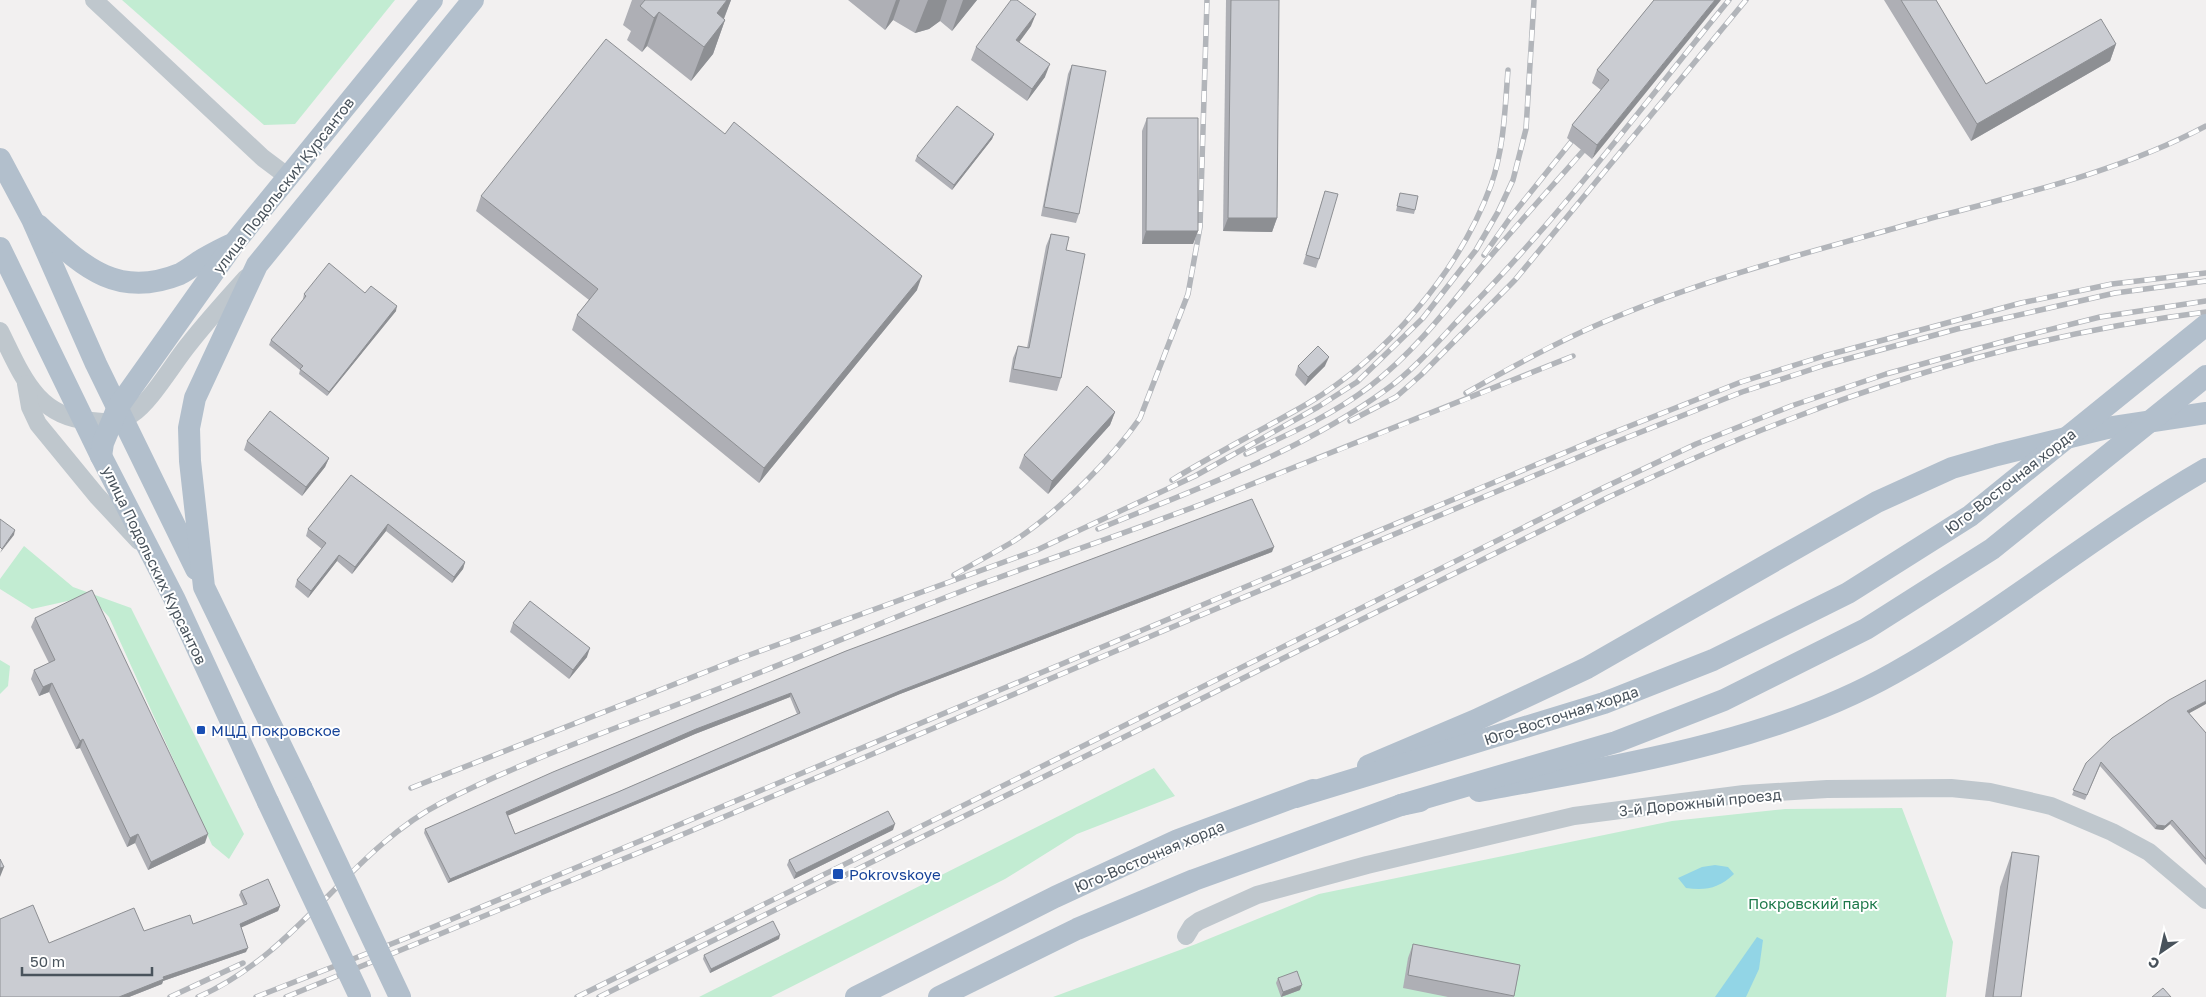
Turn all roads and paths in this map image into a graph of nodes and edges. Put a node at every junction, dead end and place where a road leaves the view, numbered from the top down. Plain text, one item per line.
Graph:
1 (94, 0) edge
2 (432, 0) edge
3 (473, 0) edge
4 (0, 159) edge
5 (287, 176) junction
6 (32, 219) junction
7 (235, 242) junction
8 (0, 248) edge
9 (257, 265) junction
10 (2206, 325) edge
11 (0, 331) edge
12 (2206, 376) edge
13 (26, 384) junction
14 (2206, 413) edge
15 (118, 416) junction
16 (84, 421) junction
17 (101, 456) junction
18 (2206, 469) edge
19 (148, 550) junction
20 (203, 584) junction
21 (1296, 797) junction
22 (1402, 805) junction
23 (2206, 900) edge
24 (1186, 936) dead end
25 (360, 997) edge
26 (400, 997) edge
27 (856, 997) edge
28 (940, 997) edge

1 - 5 street
2 - 5 main road, улица Подольских Курсантов
3 - 9 main road, улица Подольских Курсантов
4 - 6 main road
5 - 7 main road, улица Подольских Курсантов
6 - 7 main road
6 - 15 main road
7 - 15 main road, улица Подольских Курсантов
8 - 16 main road
9 - 15 street
9 - 20 main road, улица Подольских Курсантов
10 - 21 main road, Юго-Восточная хорда, bridge
11 - 13 street
12 - 22 main road, bridge
13 - 16 street
13 - 19 street
14 - 21 main road, bridge
15 - 16 street
15 - 17 main road, улица Подольских Курсантов
15 - 20 main road
16 - 17 main road
17 - 19 main road, улица Подольских Курсантов
18 - 22 main road, bridge
19 - 25 main road, улица Подольских Курсантов, bridge
20 - 26 main road, улица Подольских Курсантов, bridge
21 - 27 main road, Юго-Восточная хорда
22 - 28 main road
23 - 24 street, 3-й Дорожный проезд

